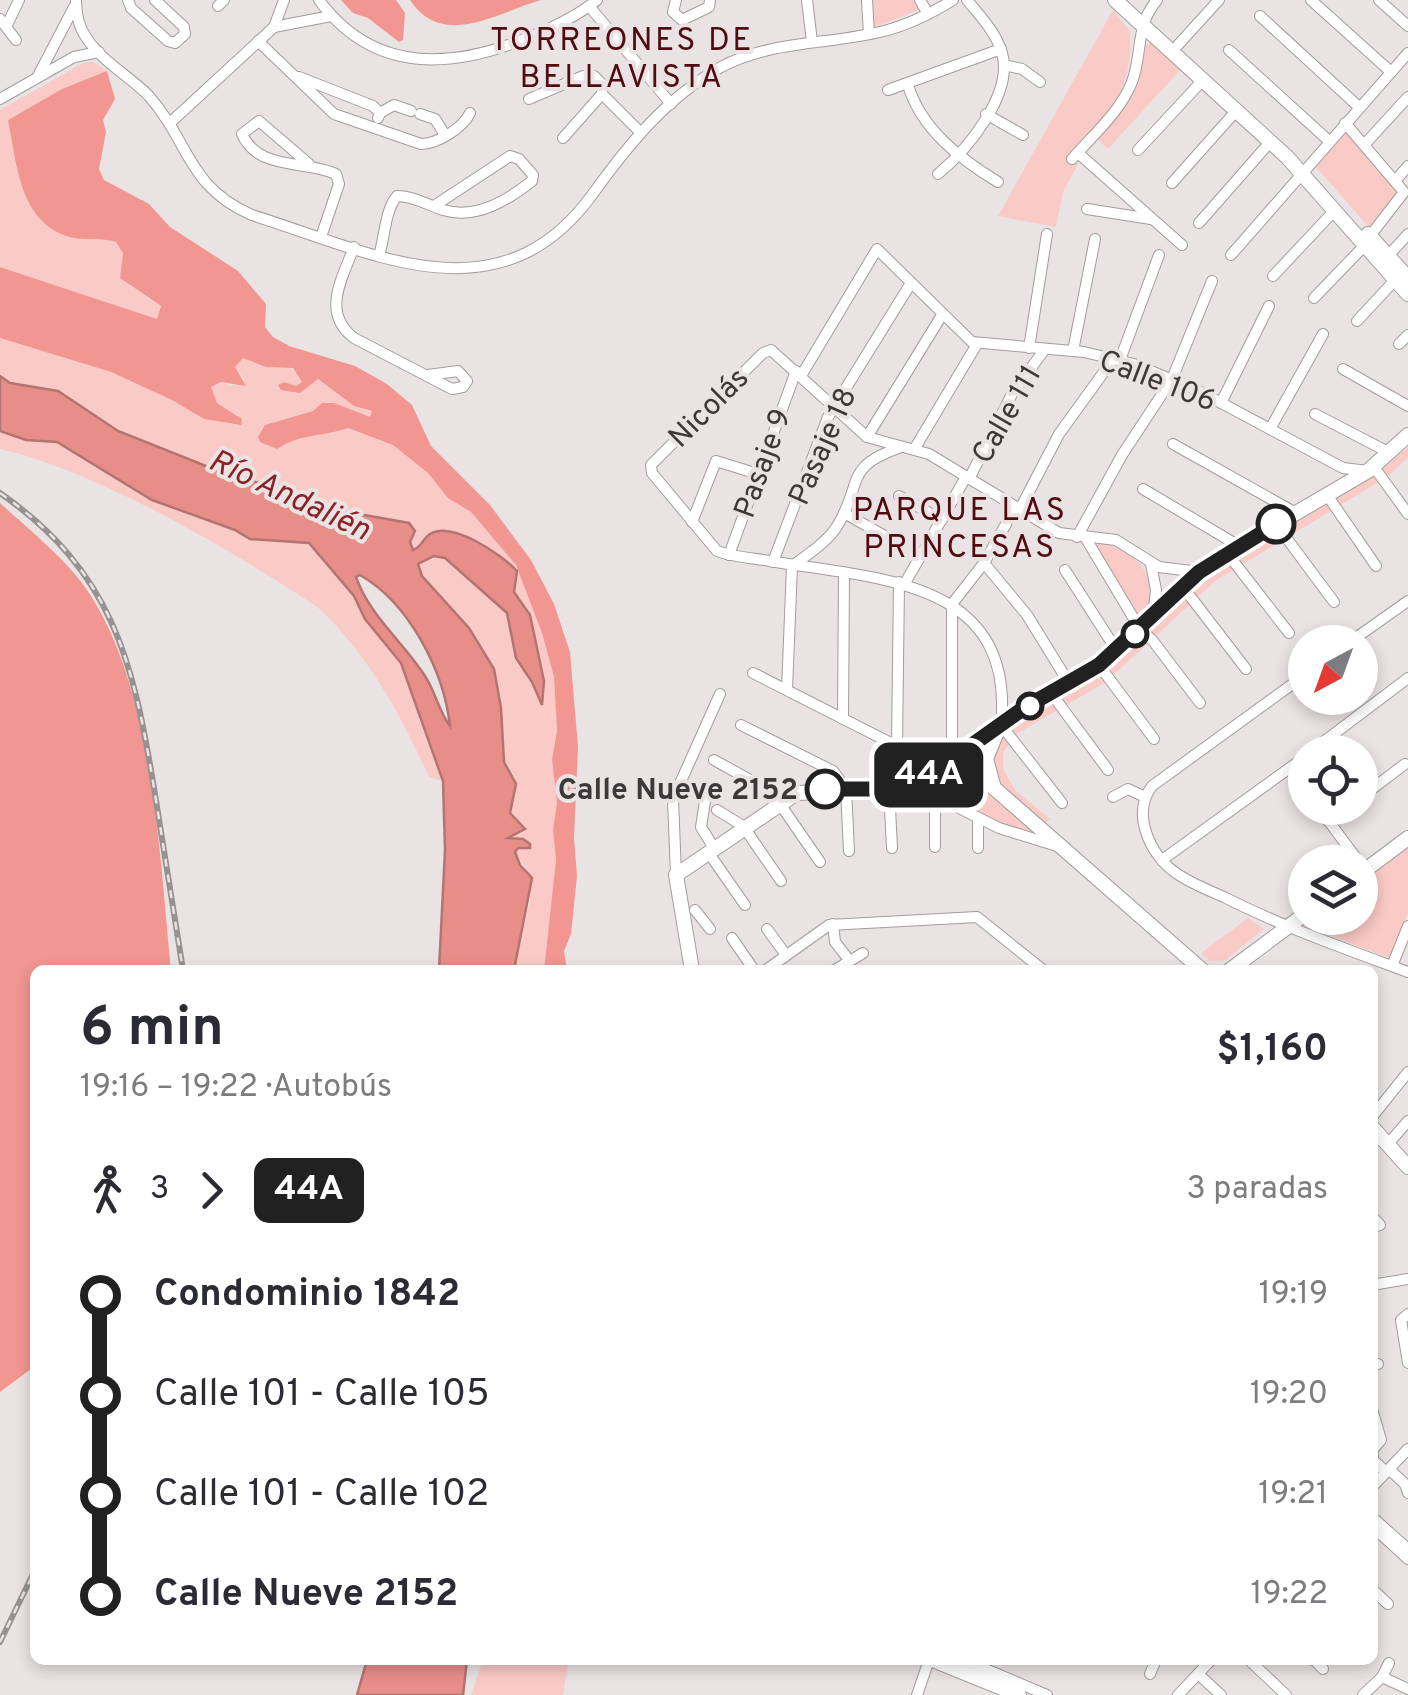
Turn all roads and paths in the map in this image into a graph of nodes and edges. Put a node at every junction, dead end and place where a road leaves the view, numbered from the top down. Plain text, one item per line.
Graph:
1 (19, 0) edge
2 (128, 0) edge
3 (155, 0) edge
4 (284, 0) edge
5 (318, 0) edge
6 (676, 0) edge
7 (710, 0) edge
8 (807, 0) edge
9 (867, 0) edge
10 (920, 0) edge
11 (953, 0) edge
12 (967, 0) edge
13 (1114, 0) edge
14 (1158, 0) edge
15 (1219, 0) edge
16 (1311, 0) edge
17 (1379, 0) edge
18 (76, 1) edge
19 (593, 3) edge
20 (1130, 4) edge
21 (928, 14) junction
22 (331, 16) junction
23 (1260, 16) dead end
24 (1144, 20) junction
25 (3, 22) edge
26 (1408, 26) edge
27 (274, 27) junction
28 (870, 34) junction
29 (16, 40) dead end
30 (258, 41) junction
31 (812, 42) junction
32 (1178, 45) junction
33 (1001, 49) junction
34 (1229, 50) dead end
35 (100, 52) junction
36 (1408, 53) edge
37 (1004, 65) junction
38 (1391, 72) junction
39 (298, 77) junction
40 (36, 78) junction
41 (1040, 82) dead end
42 (1199, 83) junction
43 (908, 85) junction
44 (888, 90) dead end
45 (602, 94) junction
46 (1408, 97) edge
47 (0, 99) edge
48 (528, 99) dead end
49 (671, 104) junction
50 (1360, 107) junction
51 (380, 113) junction
52 (470, 113) dead end
53 (986, 114) junction
54 (1234, 114) junction
55 (171, 122) junction
56 (1345, 123) junction
57 (375, 129) junction
58 (640, 132) junction
59 (445, 135) junction
60 (1024, 135) dead end
61 (563, 138) dead end
62 (1329, 140) junction
63 (1271, 142) junction
64 (1364, 145) junction
65 (1138, 150) dead end
66 (958, 154) junction
67 (309, 164) junction
68 (1408, 166) edge
69 (1305, 168) junction
70 (938, 174) dead end
71 (1395, 181) junction
72 (998, 182) dead end
73 (1172, 182) dead end
74 (434, 206) junction
75 (1087, 209) dead end
76 (1335, 210) junction
77 (1152, 219) junction
78 (1199, 223) dead end
79 (1047, 234) dead end
80 (1408, 234) edge
81 (321, 236) junction
82 (1095, 240) dead end
83 (1367, 240) junction
84 (1182, 245) dead end
85 (354, 248) junction
86 (1159, 255) dead end
87 (1230, 255) dead end
88 (380, 256) junction
89 (1388, 256) junction
90 (1273, 276) dead end
91 (1402, 279) edge
92 (1212, 281) dead end
93 (910, 283) junction
94 (1408, 294) edge
95 (1314, 298) dead end
96 (1269, 306) dead end
97 (942, 314) junction
98 (1357, 321) dead end
99 (1324, 334) dead end
100 (1408, 334) edge
101 (977, 344) junction
102 (1399, 344) dead end
103 (1029, 348) junction
104 (1044, 349) junction
105 (1073, 351) junction
106 (1117, 359) junction
107 (1343, 369) dead end
108 (798, 374) junction
109 (428, 375) dead end
110 (1172, 379) junction
111 (1221, 402) junction
112 (1408, 406) edge
113 (834, 407) junction
114 (1315, 414) dead end
115 (1270, 428) junction
116 (1408, 435) edge
117 (867, 437) junction
118 (1173, 444) dead end
119 (910, 447) junction
120 (1390, 453) junction
121 (1342, 468) junction
122 (1371, 469) junction
123 (758, 474) junction
124 (967, 478) junction
125 (1142, 488) dead end
126 (1333, 492) junction
127 (899, 496) dead end
128 (1017, 509) junction
129 (844, 513) junction
130 (1296, 513) junction
131 (1408, 514) edge
132 (942, 520) junction
133 (692, 522) junction
134 (1276, 524) junction
135 (1081, 537) junction
136 (892, 540) dead end
137 (1233, 549) junction
138 (729, 555) junction
139 (773, 562) junction
140 (984, 563) junction
141 (1152, 564) junction
142 (792, 566) junction
143 (1376, 566) dead end
144 (1066, 570) dead end
145 (1199, 572) junction
146 (844, 574) junction
147 (902, 583) junction
148 (1183, 587) junction
149 (1408, 601) edge
150 (1334, 602) dead end
151 (952, 604) junction
152 (1153, 617) junction
153 (1374, 625) edge
154 (1140, 629) junction
155 (1288, 632) edge
156 (1116, 651) junction
157 (1099, 665) junction
158 (1246, 669) dead end
159 (753, 673) dead end
160 (1408, 678) edge
161 (1069, 684) junction
162 (1288, 687) edge
163 (787, 690) junction
164 (720, 694) dead end
165 (1051, 694) junction
166 (1200, 703) dead end
167 (843, 719) junction
168 (1001, 724) junction
169 (741, 725) dead end
170 (1333, 735) edge
171 (1154, 739) dead end
172 (897, 746) junction
173 (968, 748) junction
174 (986, 758) junction
175 (714, 760) dead end
176 (946, 763) junction
177 (1405, 764) dead end
178 (1288, 769) edge
179 (1108, 770) dead end
180 (1378, 784) edge
181 (913, 785) junction
182 (843, 789) junction
183 (889, 789) junction
184 (935, 796) junction
185 (1113, 797) dead end
186 (1144, 797) junction
187 (704, 802) dead end
188 (783, 802) junction
189 (1062, 803) dead end
190 (716, 810) dead end
191 (978, 818) junction
192 (744, 828) junction
193 (1408, 838) edge
194 (1057, 846) junction
195 (935, 847) dead end
196 (892, 848) dead end
197 (978, 848) dead end
198 (849, 850) dead end
199 (672, 853) junction
200 (706, 854) junction
201 (1378, 857) edge
202 (1162, 860) junction
203 (820, 862) dead end
204 (676, 875) junction
205 (781, 880) dead end
206 (745, 905) dead end
207 (695, 910) dead end
208 (833, 924) junction
209 (1408, 926) edge
210 (1288, 927) joint
211 (767, 929) dead end
212 (1309, 935) edge
213 (686, 937) junction
214 (732, 938) dead end
215 (864, 954) dead end
216 (786, 956) junction
217 (848, 960) junction
218 (691, 965) edge
219 (751, 965) edge
220 (773, 965) edge
221 (842, 965) edge
222 (1038, 965) edge
223 (1196, 965) edge
224 (1237, 965) edge
225 (1392, 966) junction
226 (1408, 972) edge
227 (1408, 1072) edge
228 (1378, 1110) edge
229 (1408, 1122) edge
230 (1379, 1139) edge
231 (1408, 1167) edge
232 (1408, 1280) edge
233 (1378, 1284) edge
234 (1408, 1314) edge
235 (1408, 1362) edge
236 (1408, 1449) edge
237 (1378, 1463) edge
238 (1388, 1471) junction
239 (1378, 1481) edge
240 (1407, 1487) edge
241 (1378, 1522) edge
242 (1378, 1532) edge
243 (1408, 1549) edge
244 (1408, 1559) edge
245 (1378, 1595) edge
246 (1388, 1604) dead end
247 (1389, 1662) dead end
248 (929, 1665) edge
249 (943, 1665) edge
250 (976, 1665) edge
251 (1154, 1665) edge
252 (1206, 1665) edge
253 (1254, 1665) edge
254 (1150, 1674) dead end
255 (1198, 1674) junction
256 (1382, 1677) junction
257 (1408, 1689) edge
258 (1011, 1693) edge
259 (917, 1695) edge
260 (1047, 1695) edge
261 (1178, 1695) edge
262 (1221, 1695) edge
263 (1286, 1695) edge
264 (1363, 1695) edge

1 - 25 street
2 - 3 street
4 - 27 street
5 - 22 street
6 - 7 street
8 - 31 street
9 - 28 street
10 - 21 street
11 - 21 street
12 - 33 street
13 - 20 street
14 - 24 street
15 - 32 street
16 - 38 street
17 - 26 street
18 - 35 street
18 - 40 street
19 - 22 street
19 - 49 street
20 - 24 street
21 - 28 street
22 - 27 street
23 - 50 street
24 - 32 street
24 - 42 street
24 - 77 street
25 - 29 street
27 - 30 street
28 - 31 street
30 - 39 street
30 - 55 street
31 - 49 street
32 - 69 street
33 - 37 street
33 - 43 street
34 - 62 street
35 - 40 street
35 - 55 street
36 - 38 street
37 - 41 street
37 - 53 street
38 - 50 street
39 - 51 street
39 - 57 street
40 - 47 street
42 - 54 street
42 - 65 street
43 - 44 street
43 - 66 street
45 - 48 street
45 - 58 street
45 - 61 street
46 - 64 street
49 - 58 street
50 - 56 street
51 - 57 street
51 - 59 street
52 - 59 street
53 - 60 street
53 - 66 street
54 - 63 street
54 - 73 street
55 - 81 street
56 - 62 street
56 - 64 street
57 - 59 street
58 - 88 street
62 - 69 street
63 - 69 street
63 - 78 street
64 - 71 street
66 - 70 street
66 - 72 street
67 - 67 street
67 - 81 street
68 - 71 street
69 - 76 street
69 - 83 street
69 - 87 street
71 - 83 street
74 - 74 street
74 - 88 street
75 - 77 street
76 - 83 street
76 - 90 street
77 - 84 street
79 - 103 street
80 - 89 street
81 - 85 street
82 - 105 street
83 - 89 street
83 - 91 street
83 - 95 street
85 - 88 street
85 - 109 street
86 - 106 street
89 - 91 street
91 - 94 street
91 - 98 street
92 - 110 street
93 - 97 street
93 - 108 street, Pasaje 9
93 - 113 street, Pasaje 18
96 - 111 street
97 - 101 street
97 - 117 street
99 - 115 street
100 - 102 street
101 - 103 street, Calle 106
101 - 119 street
103 - 104 street, Calle 106
104 - 105 street, Calle 106
104 - 124 street, Calle 111
105 - 106 street, Calle 106
106 - 110 street, Calle 106
106 - 128 street
107 - 112 street
108 - 113 street
108 - 123 street, Pasaje 9
108 - 133 street, Nicolás
110 - 111 street, Calle 106
110 - 135 street
111 - 115 street, Calle 106
113 - 117 street
113 - 139 street, Pasaje 18
114 - 120 street
115 - 121 street, Calle 106
116 - 120 street
117 - 119 street
118 - 130 street
119 - 124 street
119 - 129 street
120 - 122 street
121 - 122 street, Calle 106
121 - 126 street
122 - 126 street
122 - 131 street
123 - 133 street
123 - 138 street, Pasaje 9
124 - 128 street
124 - 132 street, Calle 111
125 - 137 street
126 - 130 street
126 - 143 street
127 - 132 street
128 - 135 street
128 - 140 street
129 - 136 street
129 - 142 street
130 - 134 street
132 - 147 street, Calle 111
133 - 138 street
134 - 137 street
134 - 150 street
135 - 141 street
135 - 154 street
137 - 145 street
137 - 155 street
138 - 139 street
139 - 142 street
140 - 151 street
140 - 161 street
141 - 145 street
141 - 152 street
142 - 146 street
142 - 163 street
144 - 156 street
145 - 148 street
146 - 147 street
146 - 167 street
147 - 151 street
147 - 172 street
148 - 152 street
148 - 158 street
149 - 153 street
151 - 168 street
151 - 176 street
152 - 154 street
154 - 156 street
154 - 166 street
156 - 157 street
157 - 161 street
157 - 171 street
159 - 163 street
160 - 170 street
161 - 165 street
162 - 186 street
163 - 167 street
164 - 199 street
165 - 168 street
165 - 179 street
167 - 172 street
168 - 173 street
168 - 174 street
168 - 189 street
169 - 182 street
172 - 176 street
173 - 174 street
173 - 176 street
174 - 194 street
175 - 188 street
176 - 181 street
177 - 180 street
178 - 202 street
181 - 183 street
181 - 184 street
182 - 183 street
182 - 188 street
182 - 198 street
183 - 196 street
184 - 191 street
184 - 195 street
185 - 186 street
186 - 202 street
187 - 200 street
188 - 192 street
188 - 203 street
190 - 192 street
191 - 194 street
191 - 197 street
192 - 200 street
192 - 205 street
193 - 201 street
194 - 223 street
199 - 200 street
199 - 204 street
200 - 204 street
200 - 206 street
202 - 210 street
204 - 213 street
207 - 213 street
208 - 216 street
208 - 217 street
208 - 222 street
209 - 225 street
210 - 224 street
211 - 216 street
212 - 225 street
213 - 218 street
214 - 219 street
215 - 217 street
216 - 220 street
217 - 221 street
225 - 226 street
227 - 228 street
229 - 230 street
230 - 231 street
232 - 233 street
234 - 235 street
236 - 238 street
237 - 238 street
238 - 239 street
238 - 240 street
241 - 243 street
242 - 244 street
245 - 246 street
247 - 256 street
248 - 259 street
249 - 258 street
250 - 260 street
251 - 254 street
252 - 255 street
253 - 263 street
255 - 261 street
255 - 262 street
256 - 257 street
256 - 264 street

